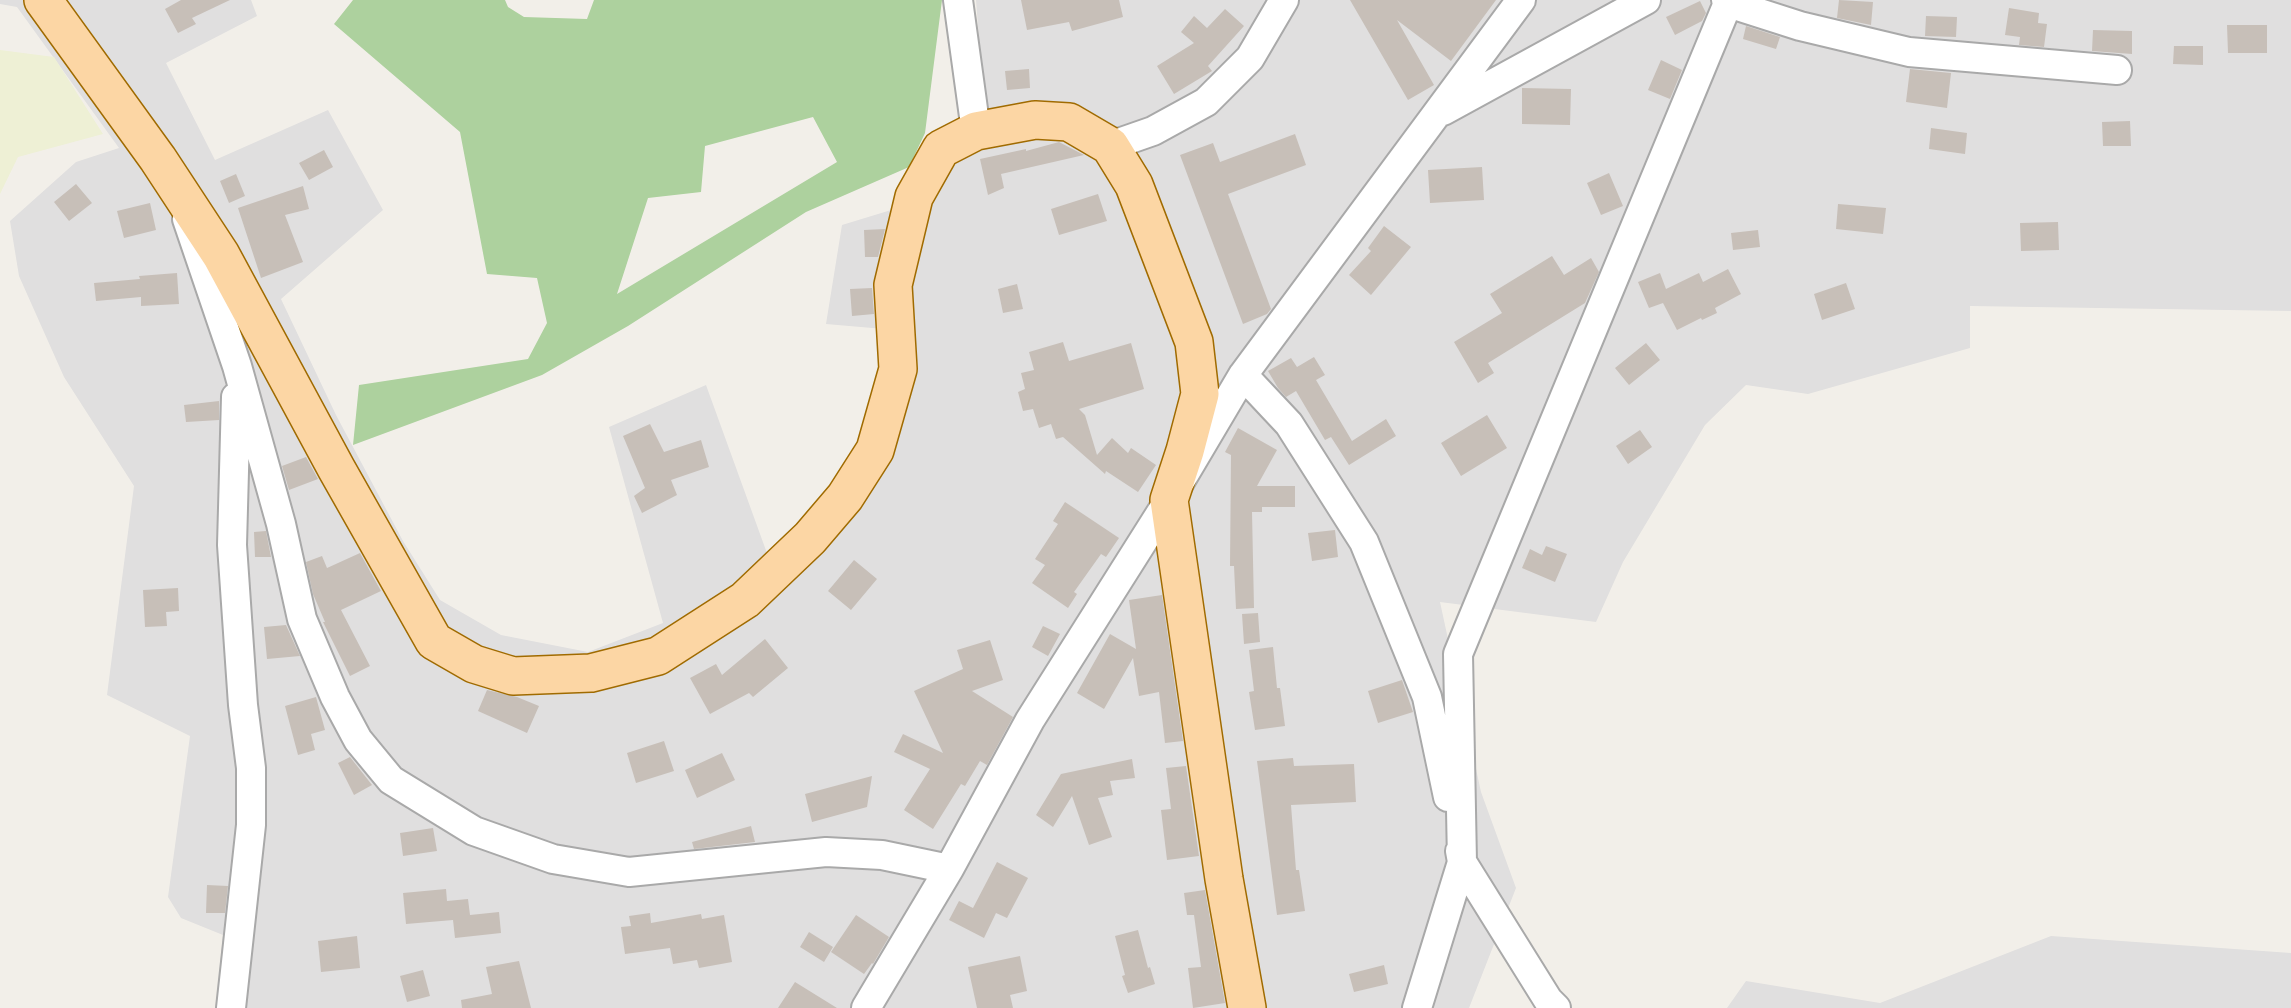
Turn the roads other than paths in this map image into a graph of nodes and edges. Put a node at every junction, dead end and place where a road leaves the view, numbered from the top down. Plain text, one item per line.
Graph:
1 (43, 0) edge
2 (958, 0) edge
3 (1284, 0) edge
4 (1521, 0) edge
5 (1646, 0) edge
6 (1727, 2) edge
7 (2117, 70) dead end
8 (1435, 116) junction
9 (975, 131) junction
10 (1110, 145) junction
11 (174, 184) junction
12 (237, 366) junction
13 (1243, 375) junction
14 (1169, 500) junction
15 (1462, 862) junction
16 (949, 869) junction
17 (881, 996) edge
18 (231, 1008) edge
19 (866, 1008) edge
20 (1247, 1008) edge
21 (1417, 1008) edge
22 (1556, 1008) edge

1 - 11 main road
2 - 9 street
3 - 10 street
4 - 8 street
5 - 8 street
6 - 7 street
6 - 15 street
8 - 13 street
9 - 10 main road
9 - 11 main road
10 - 14 main road
11 - 12 street
12 - 16 street
12 - 18 street
13 - 14 street
13 - 15 street
14 - 16 street
14 - 20 main road
15 - 21 street
15 - 22 street
16 - 17 street
17 - 19 street

